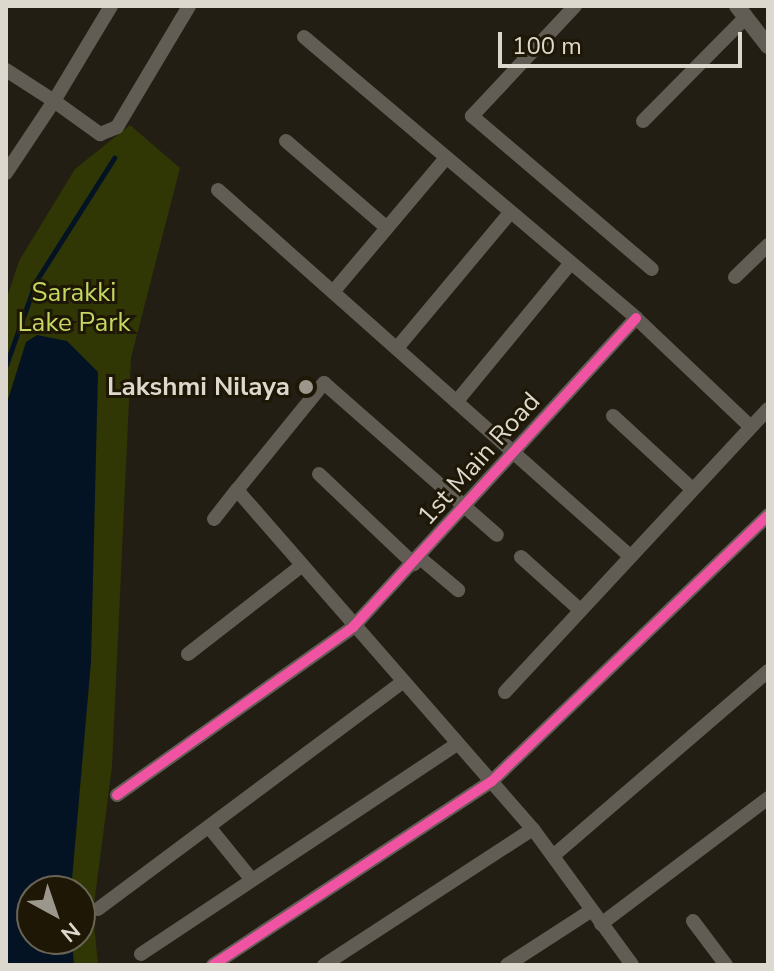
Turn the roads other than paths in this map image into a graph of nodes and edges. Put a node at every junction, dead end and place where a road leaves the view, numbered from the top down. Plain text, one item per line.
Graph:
1 (111, 6) edge
2 (189, 6) edge
3 (575, 6) edge
4 (741, 12) edge
5 (304, 37) dead end
6 (768, 46) edge
7 (6, 70) edge
8 (54, 101) junction
9 (643, 121) dead end
10 (286, 141) dead end
11 (445, 159) junction
12 (6, 173) edge
13 (218, 190) dead end
14 (509, 214) junction
15 (387, 228) junction
16 (768, 245) edge
17 (570, 264) junction
18 (652, 269) dead end
19 (735, 277) dead end
20 (333, 292) junction
21 (636, 318) junction
22 (397, 348) junction
23 (457, 401) junction
24 (768, 409) edge
25 (613, 416) dead end
26 (750, 426) junction
27 (516, 453) junction
28 (319, 474) dead end
29 (692, 489) junction
30 (237, 490) junction
31 (465, 508) junction
32 (768, 515) edge
33 (214, 519) dead end
34 (497, 535) dead end
35 (630, 556) junction
36 (521, 557) dead end
37 (417, 561) junction
38 (301, 566) junction
39 (458, 590) dead end
40 (580, 610) junction
41 (353, 627) junction
42 (188, 654) dead end
43 (768, 671) edge
44 (402, 682) junction
45 (505, 692) dead end
46 (457, 744) junction
47 (491, 782) junction
48 (117, 795) dead end
49 (768, 798) edge
50 (209, 827) junction
51 (533, 829) junction
52 (553, 856) junction
53 (252, 880) junction
54 (98, 909) dead end
55 (592, 910) junction
56 (693, 921) dead end
57 (601, 924) junction
58 (141, 954) dead end
59 (347, 959) edge
60 (213, 965) edge
61 (324, 965) edge
62 (507, 965) edge
63 (632, 965) edge
64 (726, 965) edge

1 - 8 street
2 - 8 street
3 - 18 street
4 - 6 street
4 - 9 street
5 - 11 street
7 - 8 street
8 - 12 street
10 - 15 street
11 - 14 street
11 - 15 street
13 - 20 street
14 - 17 street
14 - 22 street
15 - 20 street
16 - 19 street
17 - 21 street
17 - 23 street
20 - 22 street
21 - 26 street
21 - 27 street, 1st Main Road
22 - 23 street
23 - 27 street
24 - 26 street
25 - 29 street
26 - 29 street
27 - 31 street, 1st Main Road
27 - 35 street
28 - 37 street
29 - 35 street
30 - 31 street
30 - 33 street
30 - 38 street
31 - 34 street
31 - 37 street, 1st Main Road
32 - 47 street
35 - 40 street
36 - 40 street
37 - 39 street
37 - 41 street, 1st Main Road
38 - 41 street
38 - 42 street
40 - 45 street
41 - 44 street
41 - 48 street, 1st Main Road
43 - 52 street
44 - 46 street
44 - 50 street
46 - 47 street
46 - 53 street
47 - 51 street
47 - 60 street
49 - 57 street
50 - 53 street
50 - 54 street
51 - 52 street
51 - 59 street
52 - 55 street
53 - 58 street
55 - 57 street
55 - 62 street
56 - 64 street
57 - 63 street
59 - 61 street

